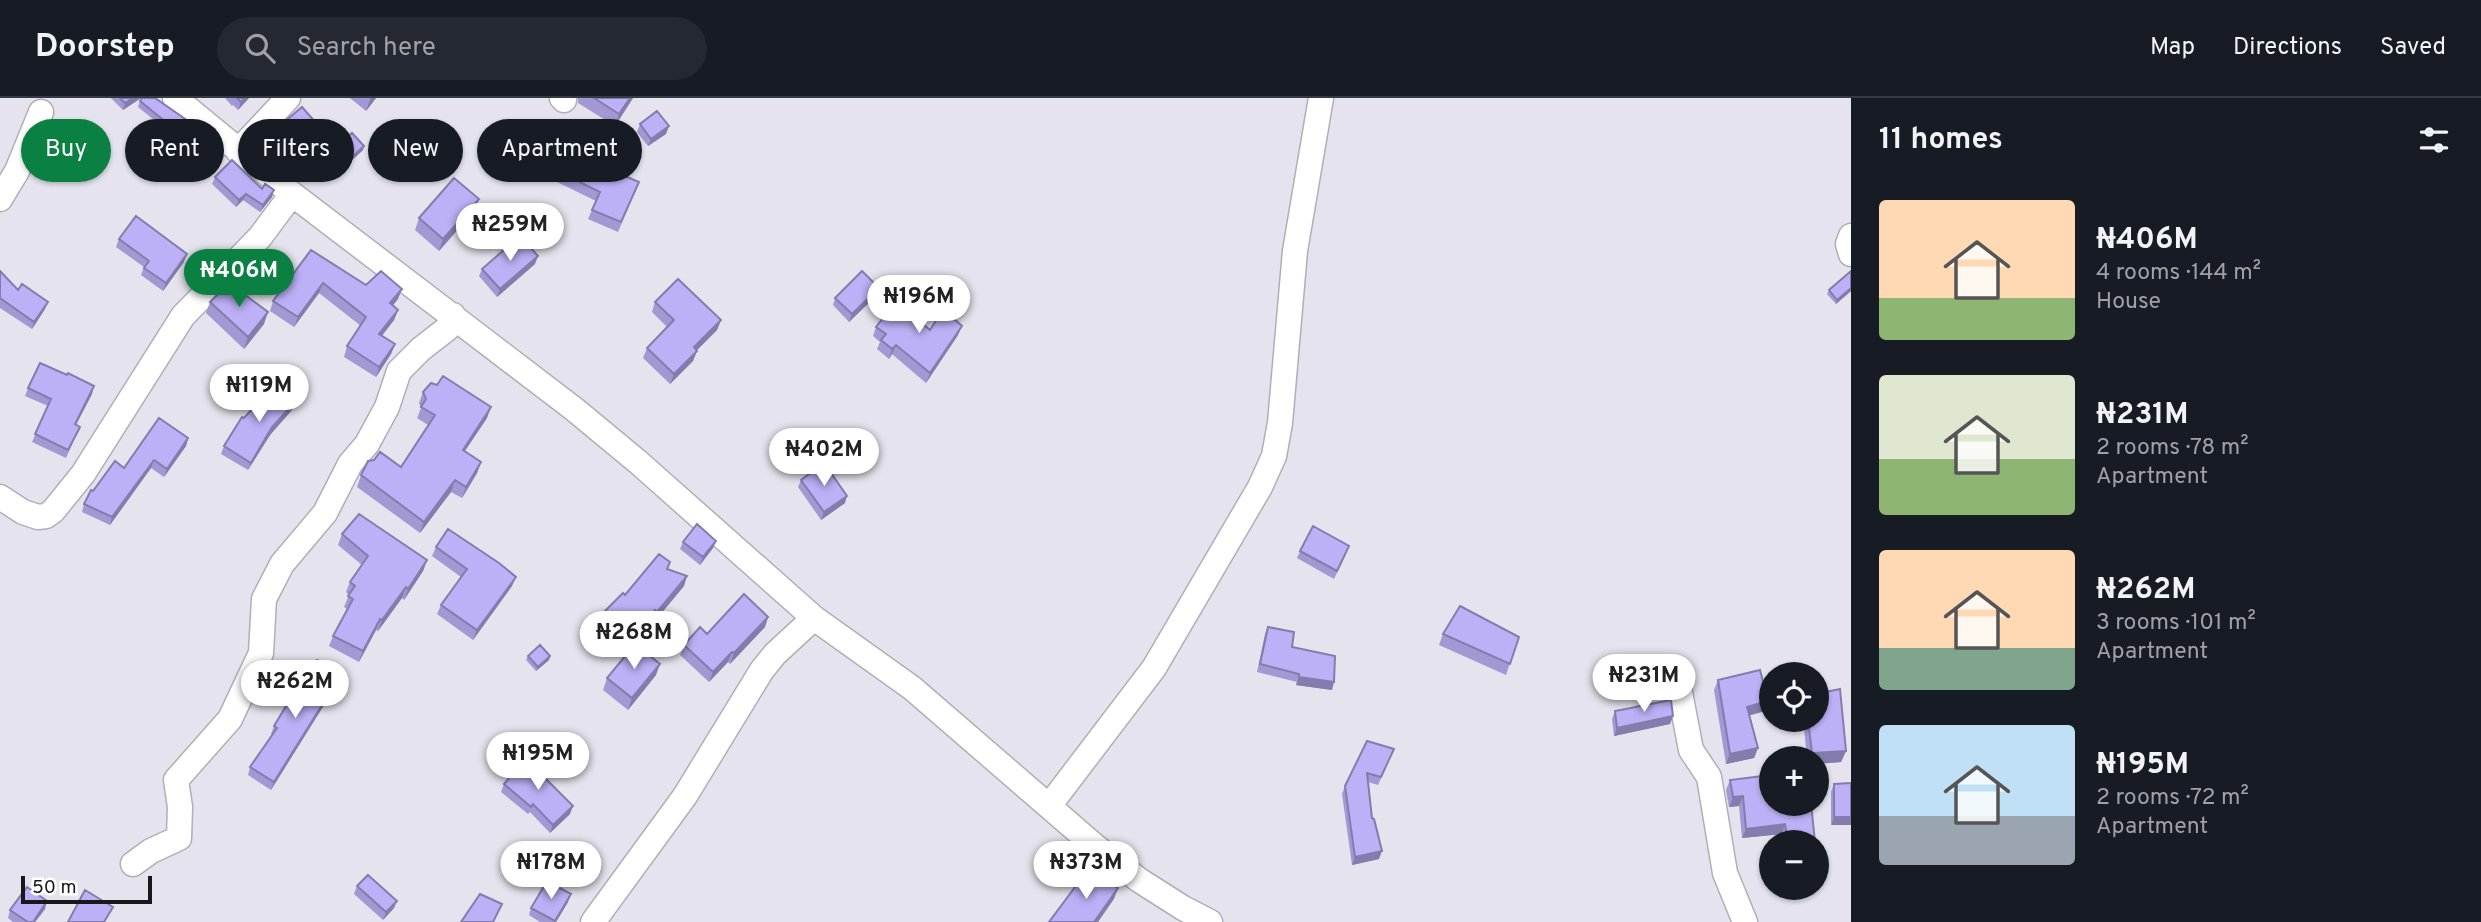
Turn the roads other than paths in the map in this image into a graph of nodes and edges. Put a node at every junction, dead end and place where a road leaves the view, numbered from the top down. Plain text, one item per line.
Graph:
1 (175, 98) edge
2 (288, 98) edge
3 (1321, 98) edge
4 (41, 112) dead end
5 (268, 119) edge
6 (238, 150) edge
7 (277, 182) edge
8 (292, 194) junction
9 (0, 200) edge
10 (1851, 236) edge
11 (1851, 254) edge
12 (453, 315) junction
13 (0, 497) edge
14 (814, 618) junction
15 (1678, 682) dead end
16 (1049, 806) junction
17 (134, 864) dead end
18 (593, 922) edge
19 (1210, 922) edge
20 (1745, 922) edge

1 - 6 street
2 - 5 street
3 - 16 street
4 - 9 street
7 - 8 street
8 - 12 street
8 - 13 street
10 - 11 street
12 - 14 street
12 - 17 street
14 - 16 street
14 - 18 street
15 - 20 street
16 - 19 street

